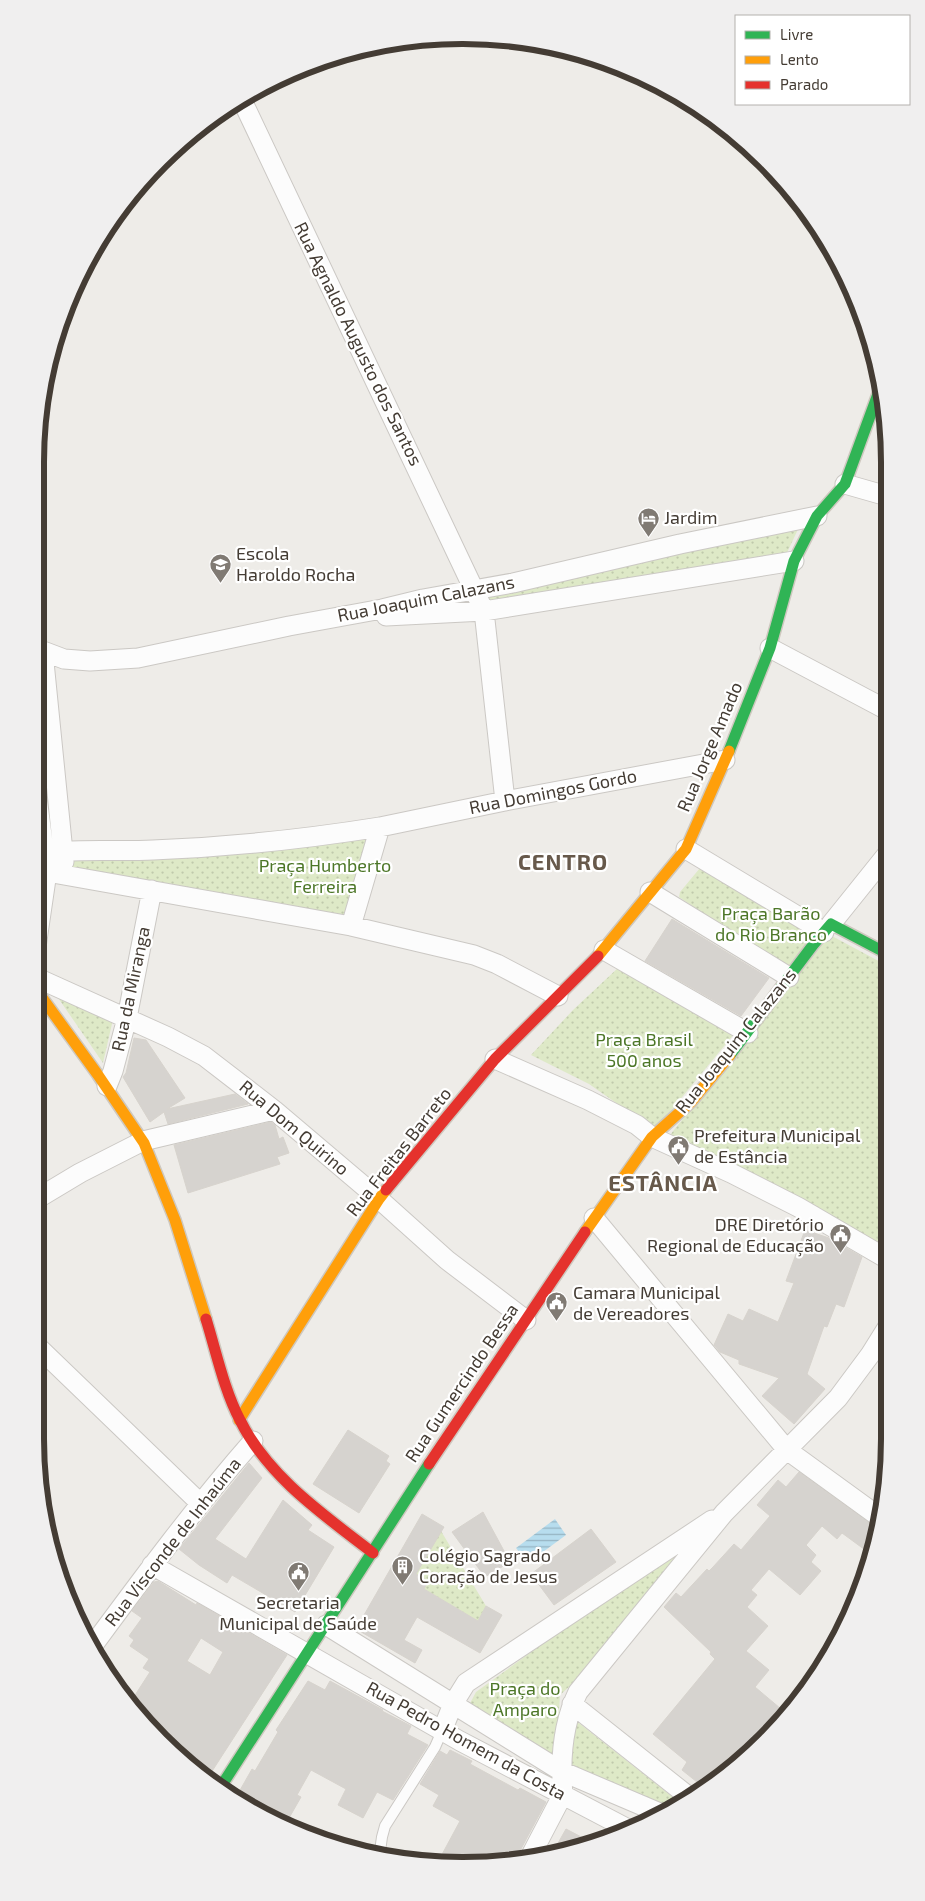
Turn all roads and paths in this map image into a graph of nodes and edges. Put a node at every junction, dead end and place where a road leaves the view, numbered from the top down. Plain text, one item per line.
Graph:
1 (244, 105) edge
2 (876, 399) edge
3 (845, 484) junction
4 (881, 494) edge
5 (817, 516) junction
6 (794, 561) junction
7 (476, 590) junction
8 (484, 611) junction
9 (340, 617) junction
10 (770, 648) junction
11 (44, 652) edge
12 (44, 692) edge
13 (881, 707) edge
14 (725, 760) junction
15 (505, 801) junction
16 (380, 827) junction
17 (686, 849) junction
18 (63, 851) junction
19 (44, 853) edge
20 (44, 859) edge
21 (881, 862) edge
22 (56, 874) junction
23 (152, 890) junction
24 (650, 892) junction
25 (44, 920) edge
26 (351, 926) junction
27 (827, 928) junction
28 (604, 950) junction
29 (881, 951) edge
30 (789, 977) junction
31 (44, 981) edge
32 (558, 996) junction
33 (44, 1000) edge
34 (127, 1018) junction
35 (748, 1033) junction
36 (495, 1059) junction
37 (107, 1086) junction
38 (274, 1110) junction
39 (652, 1137) junction
40 (143, 1141) junction
41 (44, 1195) edge
42 (379, 1199) junction
43 (594, 1218) junction
44 (881, 1255) edge
45 (526, 1320) junction
46 (881, 1337) edge
47 (44, 1353) edge
48 (239, 1420) junction
49 (253, 1441) junction
50 (787, 1450) junction
51 (200, 1503) junction
52 (724, 1513) junction
53 (874, 1513) edge
54 (373, 1553) junction
55 (152, 1565) junction
56 (326, 1625) junction
57 (96, 1641) edge
58 (306, 1652) junction
59 (453, 1704) junction
60 (572, 1704) junction
61 (442, 1731) junction
62 (561, 1771) junction
63 (224, 1782) edge
64 (685, 1793) edge
65 (563, 1794) junction
66 (654, 1811) edge
67 (622, 1826) edge
68 (380, 1849) edge
69 (533, 1851) edge

1 - 7 street, Rua Agnaldo Augusto dos Santos
2 - 3 street
3 - 4 street
3 - 5 street, Rua Jorge Amado
5 - 6 street, Rua Jorge Amado
5 - 7 street, Rua Joaquim Calazans
6 - 8 street
6 - 10 street, Rua Jorge Amado
7 - 8 street, Rua Agnaldo Augusto dos Santos
7 - 9 street, Rua Joaquim Calazans
8 - 9 street
8 - 15 street, Rua Agnaldo Augusto dos Santos
9 - 11 street, Rua Joaquim Calazans
10 - 13 street
10 - 14 street, Rua Jorge Amado
12 - 18 street
14 - 15 street, Rua Domingos Gordo
14 - 17 street, Rua Jorge Amado
15 - 16 street, Rua Domingos Gordo
16 - 18 street
16 - 26 street
17 - 24 street, Rua Jorge Amado
17 - 27 street
18 - 19 street
18 - 22 street
20 - 22 street
21 - 27 street
22 - 23 street
22 - 25 street
23 - 26 street
23 - 34 street, Rua da Miranga
24 - 28 street, Rua Jorge Amado
24 - 30 street
26 - 32 street
27 - 29 street
27 - 30 street, Rua Joaquim Calazans
28 - 32 street, Rua Jorge Amado
28 - 35 street
30 - 35 street, Rua Joaquim Calazans
31 - 34 street, Rua Dom Quirino
32 - 36 street, Rua Freitas Barreto
33 - 37 street
34 - 37 street, Rua da Miranga
34 - 38 street, Rua Dom Quirino
35 - 39 street, Rua Joaquim Calazans
36 - 39 street
36 - 42 street, Rua Freitas Barreto
37 - 40 street
38 - 40 street
38 - 42 street, Rua Dom Quirino
39 - 43 street, Rua Gumercindo Bessa
39 - 44 street
40 - 41 street
40 - 48 street
42 - 45 street, Rua Dom Quirino
42 - 48 street, Rua Freitas Barreto
43 - 45 street, Rua Gumercindo Bessa
43 - 50 street
45 - 54 street, Rua Gumercindo Bessa
46 - 50 street
47 - 51 street
48 - 49 street
49 - 51 street, Rua Visconde de Inhaúma
49 - 54 street
50 - 52 street
50 - 53 street
51 - 55 street, Rua Visconde de Inhaúma
52 - 59 street
52 - 60 street, Rua Pedro Homem da Costa
54 - 56 street, Rua Gumercindo Bessa
55 - 57 street, Rua Visconde de Inhaúma
55 - 58 street, Rua Pedro Homem da Costa
56 - 58 street, Rua Gumercindo Bessa
56 - 59 street, Rua Pedro Homem da Costa
58 - 61 street, Rua Pedro Homem da Costa
58 - 63 street, Rua Gumercindo Bessa
59 - 61 street
59 - 62 street, Rua Pedro Homem da Costa
60 - 62 street, Rua Pedro Homem da Costa
60 - 64 street
61 - 65 street, Rua Pedro Homem da Costa
61 - 68 lane
62 - 65 street
62 - 66 street, Rua Pedro Homem da Costa
65 - 67 street, Rua Pedro Homem da Costa
65 - 69 street

